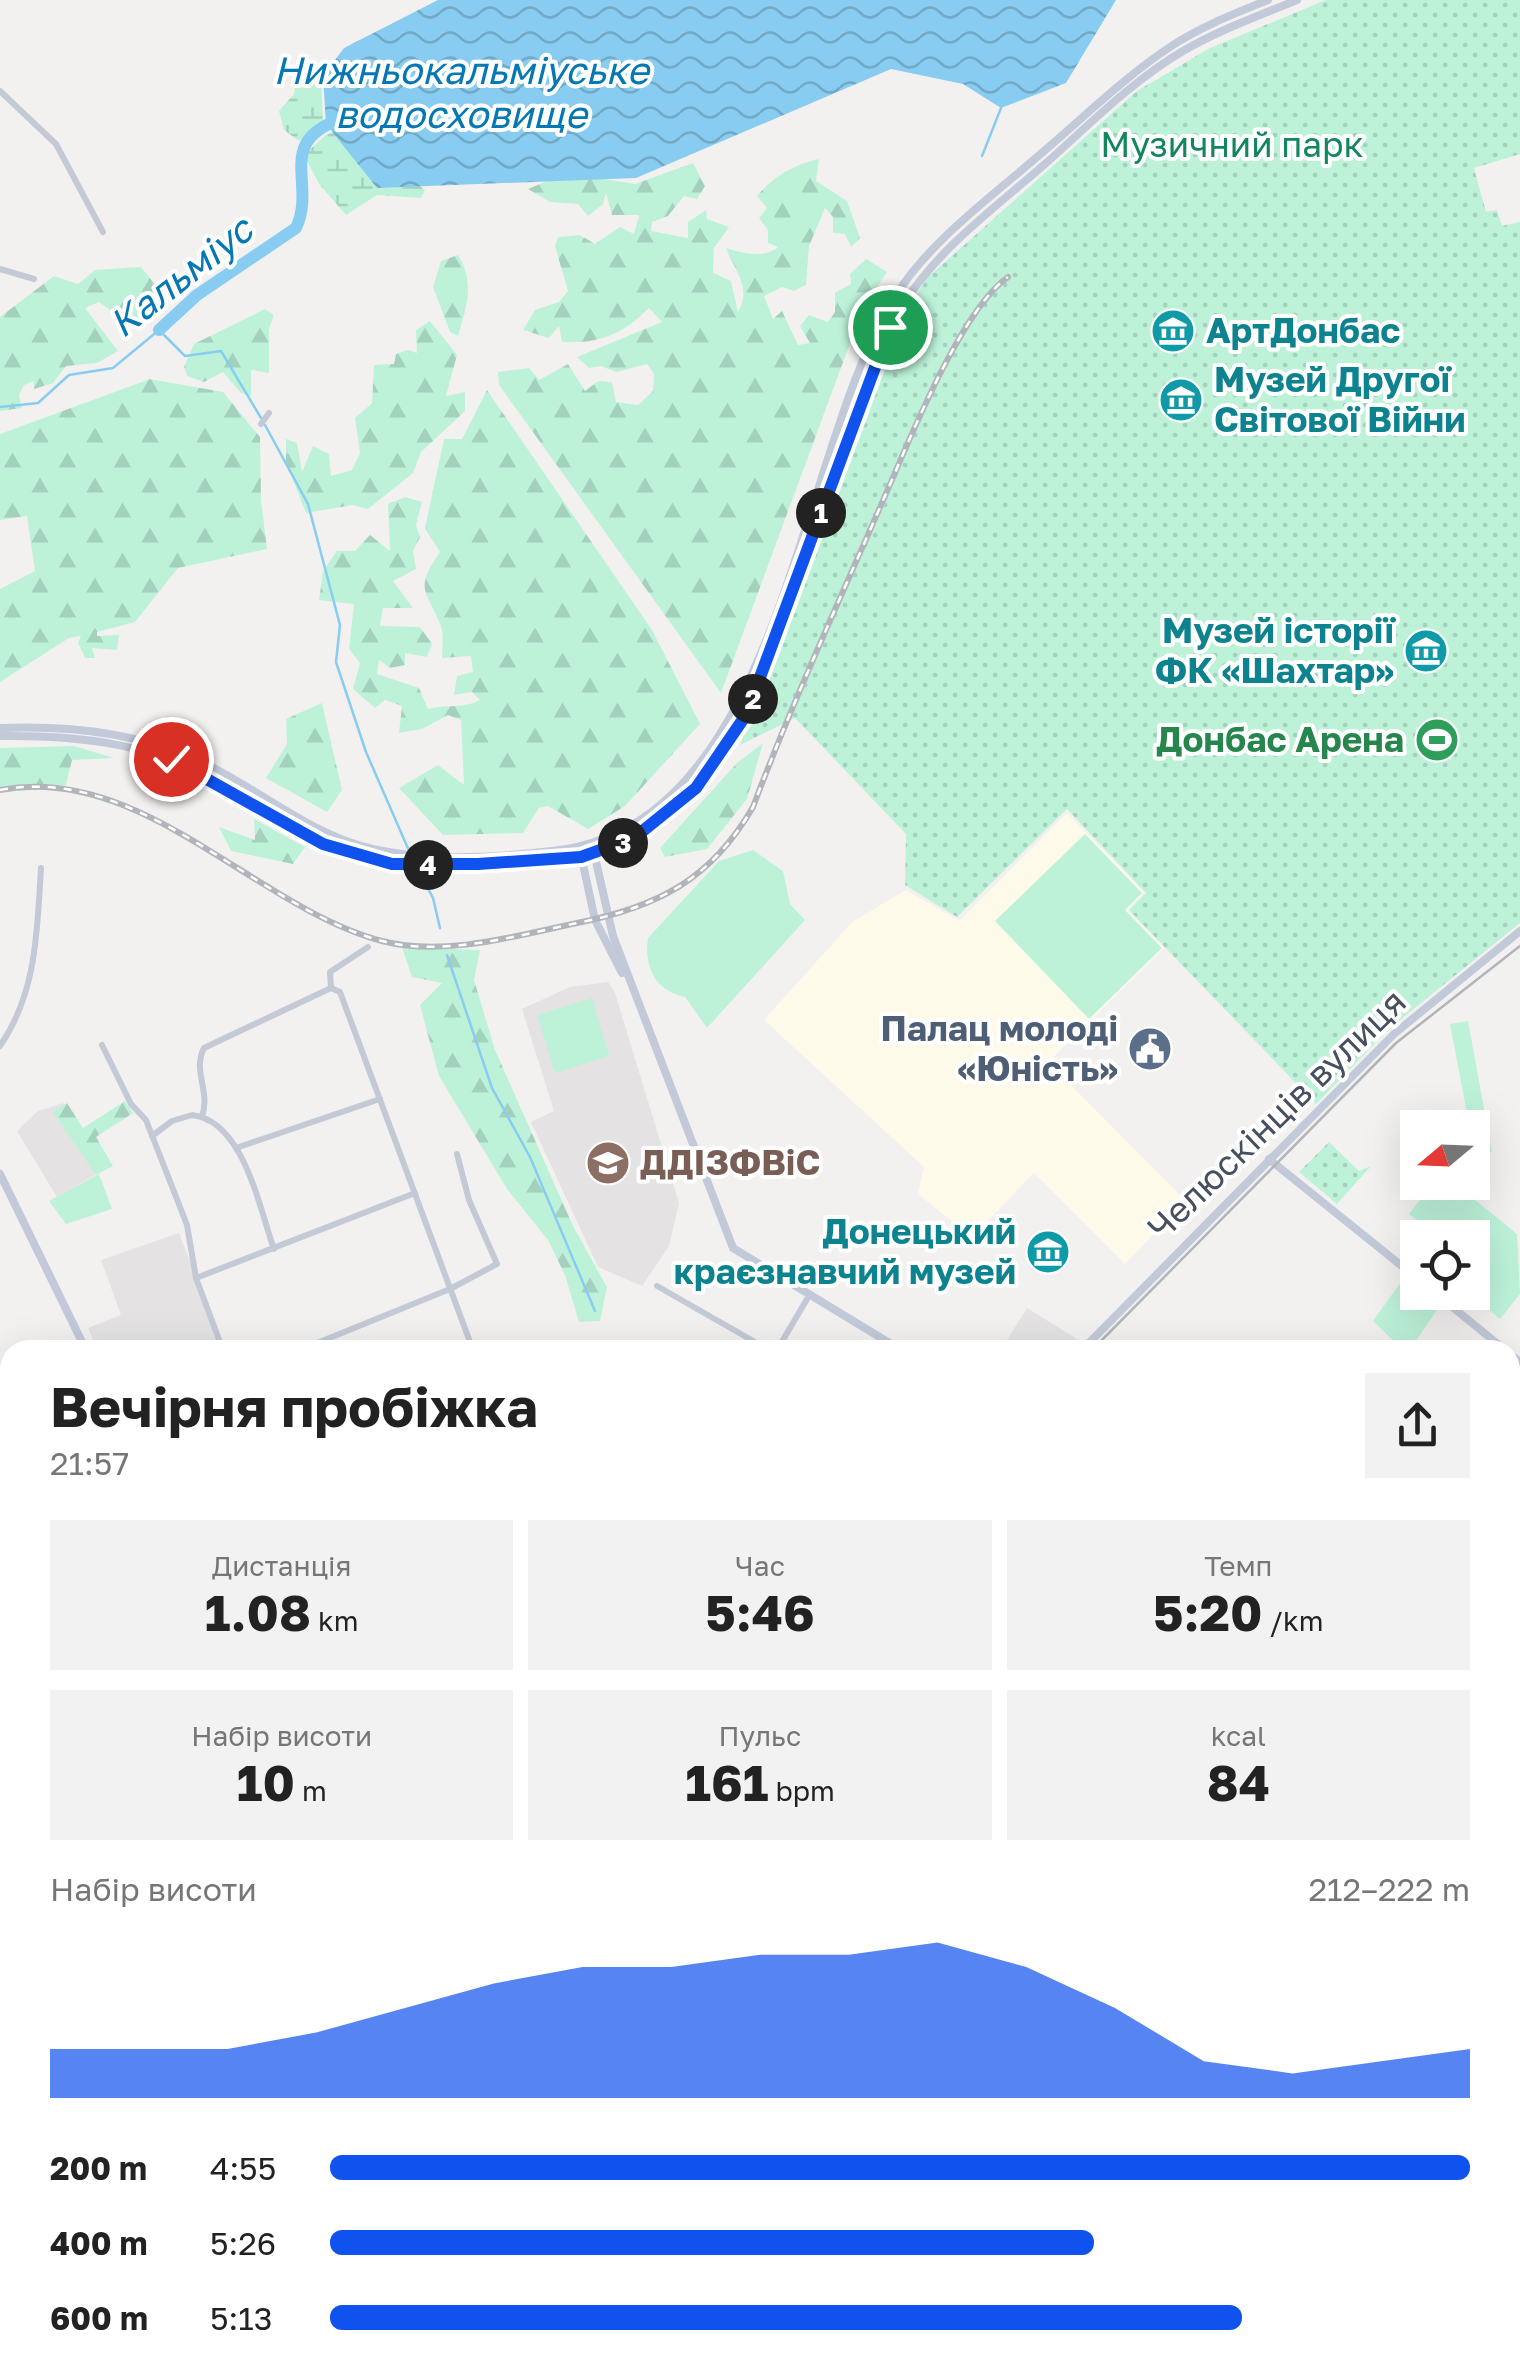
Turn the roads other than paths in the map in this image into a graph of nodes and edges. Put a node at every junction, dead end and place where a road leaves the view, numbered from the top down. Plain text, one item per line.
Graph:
1 (1268, 0) edge
2 (1297, 0) edge
3 (0, 92) edge
4 (103, 232) dead end
5 (0, 268) edge
6 (34, 279) dead end
7 (269, 413) dead end
8 (261, 424) dead end
9 (0, 728) edge
10 (0, 736) edge
11 (579, 846) junction
12 (593, 849) junction
13 (581, 857) junction
14 (41, 868) dead end
15 (1520, 931) edge
16 (368, 947) dead end
17 (331, 988) junction
18 (638, 1004) junction
19 (102, 1045) dead end
20 (0, 1046) edge
21 (380, 1099) junction
22 (202, 1116) junction
23 (152, 1136) junction
24 (236, 1148) junction
25 (457, 1154) dead end
26 (1269, 1159) junction
27 (0, 1174) edge
28 (414, 1193) junction
29 (274, 1249) junction
30 (1400, 1265) edge
31 (196, 1278) junction
32 (657, 1286) dead end
33 (450, 1289) junction
34 (810, 1294) junction
35 (1456, 1310) edge
36 (81, 1340) edge
37 (219, 1340) edge
38 (325, 1340) edge
39 (469, 1340) edge
40 (752, 1340) edge
41 (783, 1340) edge
42 (877, 1340) edge
43 (1092, 1340) edge
44 (1492, 1340) edge

1 - 12 main road
2 - 12 main road
3 - 4 street
5 - 6 street
7 - 8 street
9 - 11 main road
10 - 13 main road
11 - 12 main road
11 - 13 main road
12 - 13 main road
12 - 18 main road
13 - 18 main road
14 - 20 street
15 - 26 main road, Челюскінців вулиця
16 - 17 street
17 - 21 street
17 - 22 street
18 - 34 main road
19 - 23 street
21 - 24 street
21 - 28 street
22 - 23 street
22 - 24 street
23 - 31 street
24 - 29 street
25 - 33 street
26 - 30 main road
26 - 43 main road, Челюскінців вулиця
27 - 36 main road
28 - 29 street
28 - 33 street
29 - 31 street
31 - 37 street
32 - 40 street
33 - 38 street
33 - 39 street
34 - 41 street
34 - 42 main road
35 - 44 main road

